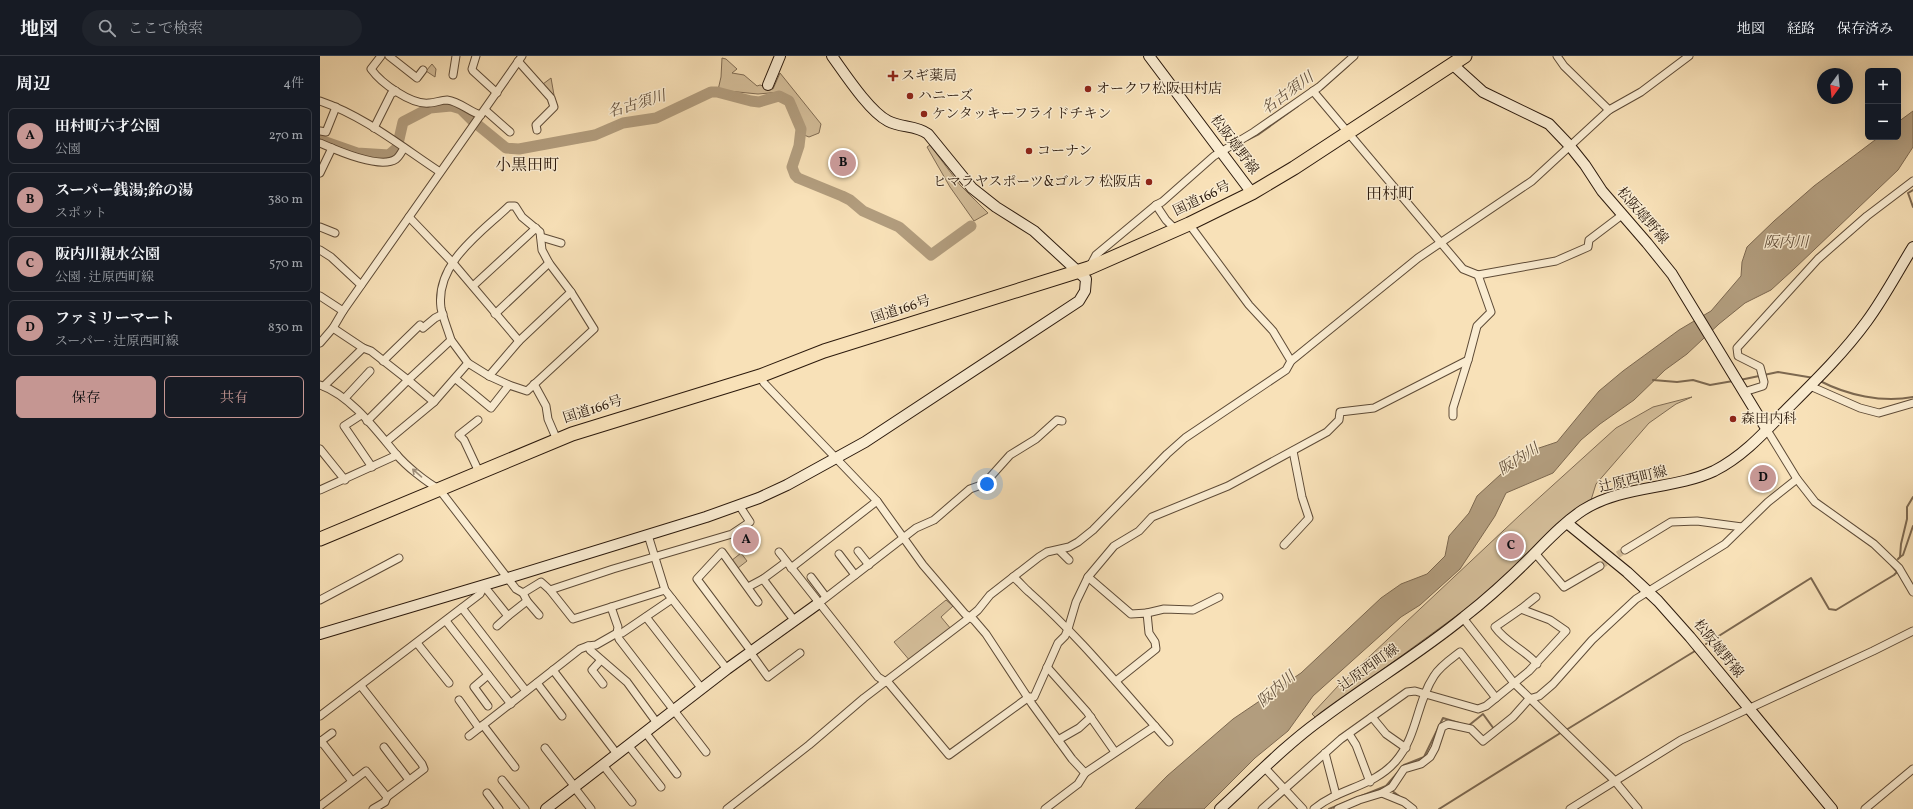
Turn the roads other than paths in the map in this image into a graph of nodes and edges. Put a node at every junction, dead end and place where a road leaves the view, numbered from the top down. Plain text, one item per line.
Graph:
1 (381, 56) edge
2 (389, 56) edge
3 (456, 56) edge
4 (476, 56) edge
5 (780, 56) edge
6 (832, 56) edge
7 (1149, 56) edge
8 (1354, 56) edge
9 (1465, 56) edge
10 (1557, 56) edge
11 (1689, 56) edge
12 (520, 59) edge
13 (1452, 64) junction
14 (424, 70) dead end
15 (453, 75) dead end
16 (768, 85) dead end
17 (396, 91) junction
18 (497, 92) junction
19 (1314, 93) junction
20 (320, 101) edge
21 (336, 107) junction
22 (1609, 110) junction
23 (481, 115) junction
24 (374, 128) junction
25 (537, 130) dead end
26 (320, 131) edge
27 (510, 132) dead end
28 (1347, 132) junction
29 (320, 143) edge
30 (1570, 145) junction
31 (332, 148) junction
32 (404, 148) junction
33 (1222, 151) junction
34 (440, 172) junction
35 (320, 173) edge
36 (1913, 182) edge
37 (1252, 193) junction
38 (1157, 207) junction
39 (1622, 215) junction
40 (409, 217) junction
41 (1189, 224) junction
42 (320, 227) edge
43 (536, 228) junction
44 (1176, 230) junction
45 (335, 233) dead end
46 (541, 238) junction
47 (1440, 242) junction
48 (561, 243) dead end
49 (1913, 247) edge
50 (320, 250) edge
51 (453, 263) junction
52 (550, 263) junction
53 (1089, 268) junction
54 (1076, 271) junction
55 (1478, 275) junction
56 (361, 285) junction
57 (473, 286) junction
58 (571, 292) junction
59 (320, 296) edge
60 (343, 311) junction
61 (443, 314) junction
62 (495, 314) junction
63 (333, 328) junction
64 (451, 340) junction
65 (321, 341) edge
66 (519, 341) junction
67 (363, 348) junction
68 (1468, 360) junction
69 (383, 361) junction
70 (1291, 361) junction
71 (468, 363) junction
72 (370, 371) dead end
73 (489, 376) junction
74 (760, 376) junction
75 (456, 379) junction
76 (408, 380) junction
77 (534, 384) junction
78 (322, 385) edge
79 (509, 385) junction
80 (1810, 386) junction
81 (1744, 392) junction
82 (345, 398) junction
83 (434, 402) junction
84 (1913, 403) edge
85 (361, 415) junction
86 (1453, 416) dead end
87 (478, 420) dead end
88 (367, 421) junction
89 (1062, 421) dead end
90 (1767, 430) junction
91 (557, 440) junction
92 (387, 441) junction
93 (320, 449) edge
94 (1293, 451) junction
95 (397, 456) junction
96 (836, 458) junction
97 (372, 467) junction
98 (479, 472) junction
99 (1797, 479) junction
100 (345, 480) junction
101 (321, 488) edge
102 (439, 489) junction
103 (877, 501) junction
104 (739, 506) junction
105 (1567, 523) junction
106 (1742, 527) junction
107 (648, 535) junction
108 (903, 538) junction
109 (320, 539) edge
110 (1284, 545) dead end
111 (1059, 550) junction
112 (1625, 550) tunnel mouth
113 (858, 551) dead end
114 (779, 552) dead end
115 (1535, 553) junction
116 (839, 554) dead end
117 (399, 558) dead end
118 (654, 558) junction
119 (1069, 560) dead end
120 (789, 565) junction
121 (869, 565) junction
122 (1600, 566) tunnel mouth
123 (855, 575) junction
124 (811, 577) dead end
125 (1013, 577) junction
126 (1088, 577) junction
127 (508, 578) junction
128 (763, 579) junction
129 (484, 586) junction
130 (748, 587) junction
131 (550, 590) junction
132 (665, 590) junction
133 (523, 592) junction
134 (1648, 592) junction
135 (1913, 592) edge
136 (1219, 597) dead end
137 (1536, 597) dead end
138 (672, 599) junction
139 (320, 600) edge
140 (823, 600) junction
141 (527, 601) junction
142 (758, 602) dead end
143 (611, 607) junction
144 (462, 608) junction
145 (1521, 609) junction
146 (1147, 613) junction
147 (539, 615) dead end
148 (508, 616) junction
149 (646, 616) junction
150 (970, 616) junction
151 (1463, 618) junction
152 (794, 620) junction
153 (446, 621) junction
154 (497, 626) dead end
155 (1068, 629) junction
156 (1913, 631) edge
157 (320, 633) edge
158 (617, 633) junction
159 (417, 643) junction
160 (588, 646) junction
161 (750, 651) junction
162 (800, 653) dead end
163 (601, 660) junction
164 (1537, 664) junction
165 (1047, 667) junction
166 (727, 669) junction
167 (553, 670) junction
168 (488, 675) junction
169 (886, 681) junction
170 (1116, 681) junction
171 (449, 683) dead end
172 (537, 683) junction
173 (1514, 683) junction
174 (603, 684) dead end
175 (361, 686) junction
176 (702, 689) junction
177 (526, 691) junction
178 (1426, 694) junction
179 (1029, 697) junction
180 (1496, 698) junction
181 (1530, 699) junction
182 (459, 700) dead end
183 (511, 704) junction
184 (488, 706) dead end
185 (1748, 708) junction
186 (674, 710) junction
187 (320, 716) edge
188 (562, 716) dead end
189 (1091, 717) junction
190 (1372, 717) junction
191 (657, 723) junction
192 (481, 726) junction
193 (1155, 726) junction
194 (645, 732) junction
195 (332, 734) dead end
196 (1348, 734) junction
197 (469, 736) dead end
198 (1058, 740) junction
199 (321, 742) edge
200 (1169, 742) dead end
201 (628, 745) junction
202 (384, 747) dead end
203 (545, 748) dead end
204 (1406, 748) junction
205 (706, 752) dead end
206 (1115, 752) junction
207 (1324, 753) junction
208 (617, 754) junction
209 (603, 765) junction
210 (515, 767) dead end
211 (1265, 768) junction
212 (1913, 769) edge
213 (1085, 773) junction
214 (677, 774) dead end
215 (409, 780) junction
216 (502, 780) dead end
217 (1614, 780) junction
218 (352, 781) junction
219 (1370, 782) junction
220 (574, 787) junction
221 (661, 787) dead end
222 (1284, 789) junction
223 (1387, 790) junction
224 (487, 793) dead end
225 (1336, 795) junction
226 (386, 800) junction
227 (632, 802) dead end
228 (322, 805) edge
229 (373, 809) edge
230 (390, 809) edge
231 (499, 809) edge
232 (524, 809) edge
233 (546, 809) edge
234 (591, 809) edge
235 (728, 809) edge
236 (1046, 809) edge
237 (1220, 809) edge
238 (1262, 809) edge
239 (1303, 809) edge
240 (1314, 809) edge
241 (1338, 809) edge
242 (1413, 809) edge
243 (1570, 809) edge
244 (1638, 809) edge
245 (1832, 809) edge
246 (1865, 809) edge

1 - 17 street
2 - 14 street
3 - 15 street
4 - 18 street
5 - 16 main road
6 - 54 main road
7 - 33 main road, 松阪嬉野線
8 - 19 street
9 - 13 highway, 国道166号
10 - 22 street
11 - 22 street
12 - 18 street
12 - 25 street
13 - 28 highway, 国道166号
13 - 30 main road, 松阪嬉野線
17 - 23 street
17 - 24 street
18 - 23 street
19 - 28 street
19 - 33 street
20 - 21 street
21 - 24 street
21 - 26 street
22 - 30 street
23 - 27 street
23 - 34 street
24 - 32 street
28 - 37 highway, 国道166号
28 - 47 street
29 - 31 street
30 - 39 main road, 松阪嬉野線
30 - 47 street
31 - 32 street
31 - 35 street
32 - 34 street
33 - 37 main road, 松阪嬉野線
33 - 38 street
34 - 40 street
36 - 81 street
37 - 41 highway, 国道166号
38 - 44 street
38 - 53 street
39 - 55 street
39 - 81 main road, 松阪嬉野線
40 - 51 street
40 - 56 street
41 - 44 highway, 国道166号
41 - 70 street
42 - 45 street
43 - 46 street
43 - 51 street
43 - 57 street
44 - 53 highway, 国道166号
46 - 48 street
46 - 52 street
47 - 55 street
47 - 70 street
49 - 80 main road, 辻原西町線
50 - 56 street
51 - 57 street
51 - 61 street
52 - 58 street
52 - 62 street
53 - 54 highway, 国道166号
54 - 74 highway, 国道166号
54 - 96 main road
55 - 68 street
56 - 60 street
57 - 62 street
58 - 66 street
58 - 77 street
59 - 60 street
60 - 63 street
61 - 64 street
61 - 69 street
62 - 66 street
63 - 65 street
63 - 67 street
64 - 71 street
64 - 76 street
66 - 73 street
67 - 69 street
67 - 78 street
68 - 86 street
68 - 94 street
69 - 76 street
70 - 111 street
71 - 73 street
71 - 75 street
72 - 82 street
73 - 79 street
74 - 91 highway, 国道166号
74 - 96 street
75 - 79 street
75 - 83 street
76 - 83 street
76 - 88 street
77 - 79 street
77 - 91 street
78 - 82 street
80 - 84 street
80 - 90 main road, 辻原西町線
81 - 90 main road, 松阪嬉野線
82 - 85 street
83 - 92 street
85 - 88 street
85 - 97 street
87 - 98 street
88 - 92 street
89 - 108 street
90 - 99 street
90 - 105 main road, 辻原西町線
91 - 98 highway, 国道166号
92 - 95 street
93 - 100 street
94 - 110 street
94 - 126 street
95 - 97 street
102 -> 95 street
96 - 103 street
96 - 104 main road
97 - 100 street
98 - 102 highway, 国道166号
99 - 106 street
99 - 135 street
100 - 101 street
102 - 109 highway, 国道166号
102 - 127 street
103 - 108 street
103 - 120 street
104 - 107 main road
104 - 118 street
105 - 115 main road, 辻原西町線
105 - 134 main road, 松阪嬉野線
106 - 112 street
106 - 134 street
107 - 118 street
107 - 127 main road
108 - 121 street
108 - 150 street
111 - 119 street
111 - 125 street
113 - 121 street
114 - 120 street
115 - 122 street
115 - 151 main road, 辻原西町線
116 - 123 street
117 - 139 street
118 - 131 street
118 - 132 street
120 - 128 street
120 - 140 street
121 - 123 street
123 - 140 street
124 - 140 street
125 - 150 street
125 - 155 street
126 - 146 street
126 - 155 street
127 - 129 main road
127 - 133 street
128 - 130 street
128 - 152 street
129 - 144 street
129 - 148 street
129 - 157 main road
130 - 142 street
130 - 161 street
131 - 133 street
131 - 143 street
132 - 138 street
132 - 143 street
133 - 141 street
134 - 181 street
134 - 185 main road, 松阪嬉野線
136 - 146 street
137 - 145 street
138 - 149 street
138 - 166 street
140 - 152 main road
140 - 169 street
141 - 147 street
141 - 148 street
143 - 158 street
144 - 153 street
144 - 177 street
145 - 164 street
145 - 164 street
146 - 170 street
148 - 154 street
149 - 158 street
149 - 176 street
150 - 169 street
150 - 179 street
151 - 173 street
151 - 211 main road, 辻原西町線
152 - 161 main road
153 - 159 street
153 - 168 street
155 - 165 street
155 - 170 street
156 - 185 street
158 - 160 street
158 - 186 street
159 - 171 street
159 - 175 street
160 - 163 street
160 - 167 street
161 - 162 street
161 - 166 main road
163 - 174 street
163 - 191 street
164 - 173 street
165 - 179 street
165 - 189 street
166 - 176 main road
167 - 172 street
167 - 208 street
168 - 183 street
168 - 184 street
169 - 179 street
169 - 235 street
170 - 193 street
172 - 177 street
172 - 188 street
173 - 180 street
173 - 181 street
175 - 187 street
175 - 215 street
176 - 186 main road
177 - 183 street
178 - 180 street
178 - 180 street
178 - 190 street
178 - 204 street
179 - 198 street
181 - 217 street
181 - 223 street
182 - 192 street
183 - 192 street
185 - 217 street
185 - 245 main road, 松阪嬉野線
186 - 191 main road
186 - 205 street
189 - 198 street
189 - 206 street
190 - 196 street
190 - 204 street
191 - 194 main road
192 - 197 street
192 - 210 street
193 - 200 street
193 - 206 street
194 - 201 main road
194 - 214 street
195 - 199 street
196 - 207 street
196 - 219 street
198 - 213 street
199 - 218 street
201 - 208 main road
201 - 221 street
202 - 215 street
203 - 220 street
204 - 219 street
206 - 213 street
207 - 222 street
207 - 225 street
208 - 209 main road
209 - 220 main road
209 - 227 street
211 - 222 street
211 - 237 main road, 辻原西町線
212 - 246 street
213 - 236 street
215 - 226 street
216 - 232 street
217 - 243 street
217 - 244 street
218 - 226 street
218 - 228 street
219 - 225 street
220 - 233 main road
220 - 234 street
222 - 238 street
222 - 239 street
223 - 241 street
223 - 242 street
224 - 231 street
225 - 240 street
226 - 229 street
226 - 230 street

